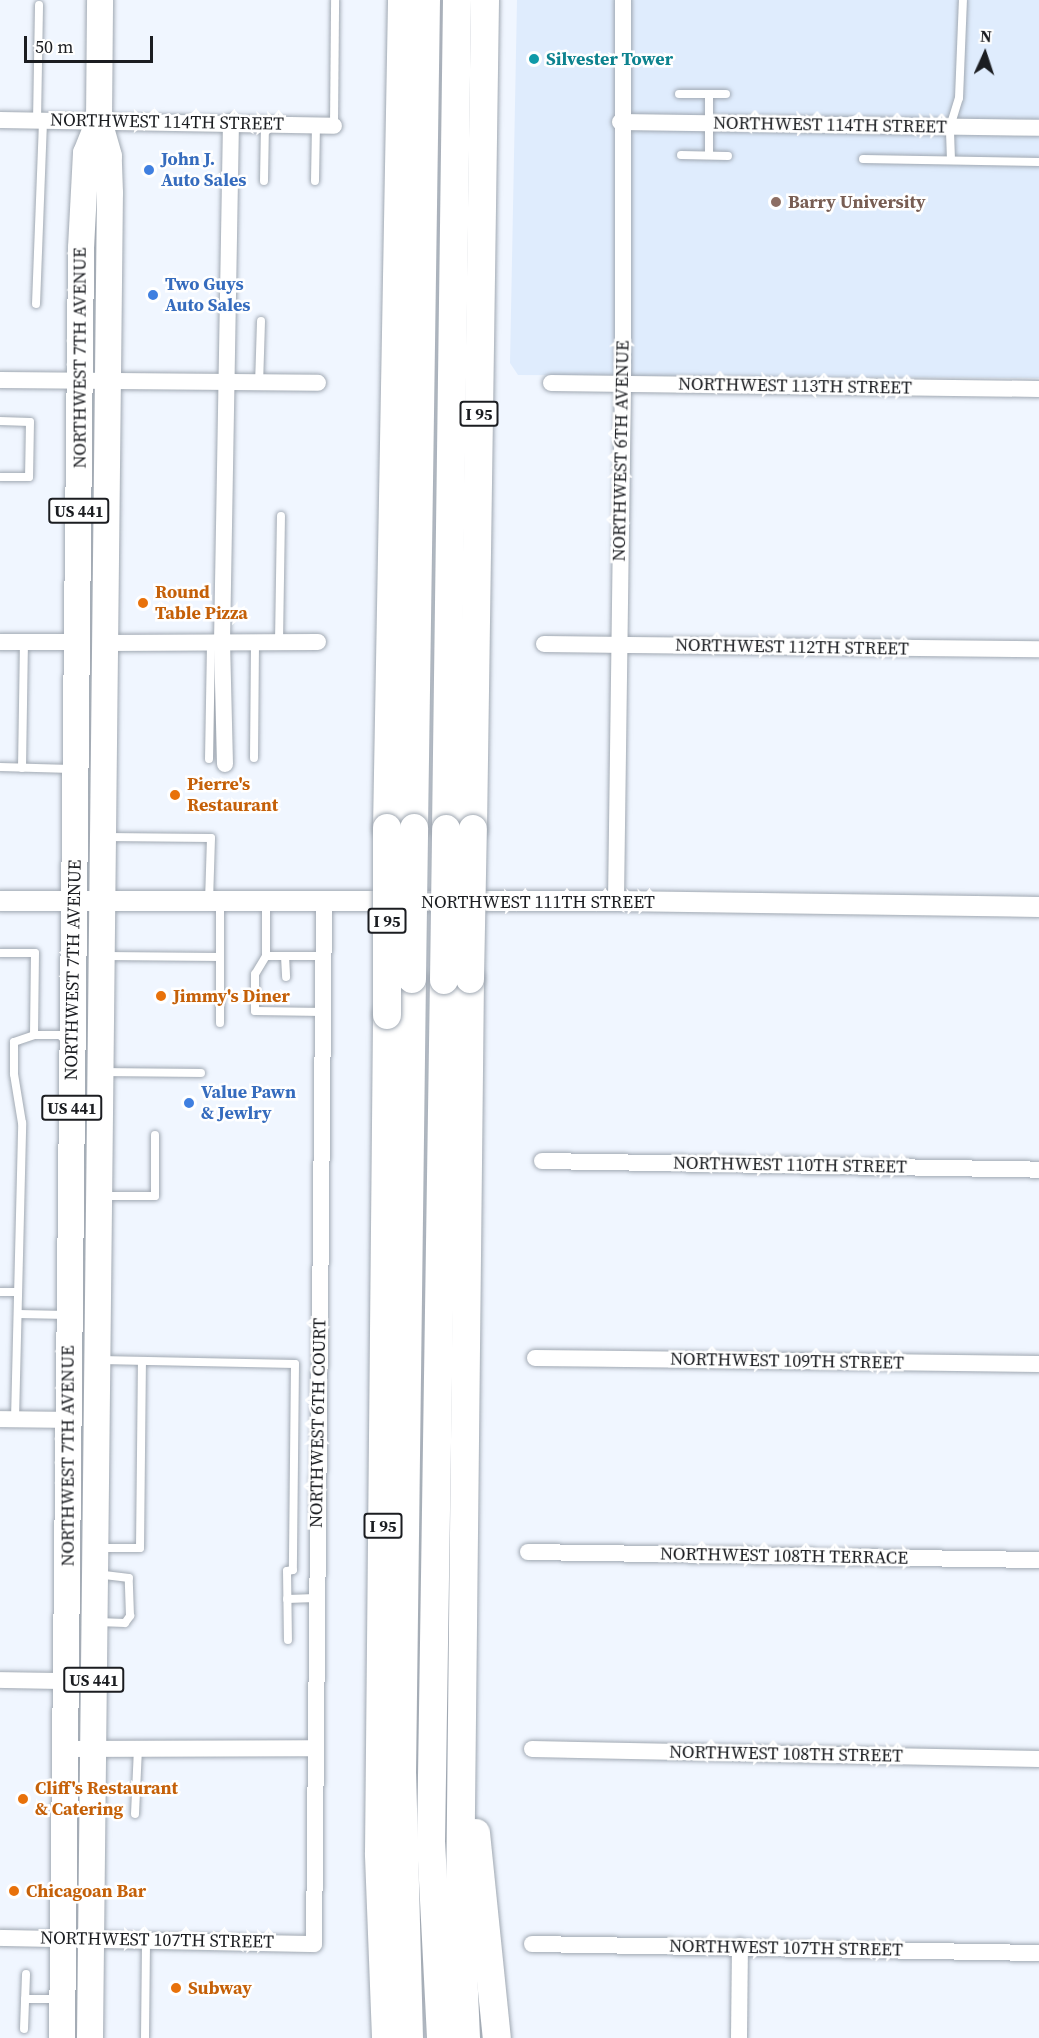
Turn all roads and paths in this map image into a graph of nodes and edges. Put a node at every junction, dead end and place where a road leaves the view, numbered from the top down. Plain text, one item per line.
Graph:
1 (100, 0) edge
2 (335, 0) edge
3 (402, 0) edge
4 (426, 0) edge
5 (457, 0) edge
6 (485, 0) edge
7 (623, 0) edge
8 (963, 0) edge
9 (39, 5) dead end
10 (679, 94) dead end
11 (709, 94) junction
12 (726, 94) dead end
13 (0, 120) edge
14 (40, 121) junction
15 (99, 121) junction
16 (231, 122) junction
17 (620, 122) junction
18 (265, 123) junction
19 (709, 123) junction
20 (316, 125) junction
21 (334, 126) joint
22 (950, 127) junction
23 (1039, 128) edge
24 (681, 155) dead end
25 (709, 155) junction
26 (728, 156) dead end
27 (863, 159) dead end
28 (951, 160) junction
29 (1039, 162) edge
30 (264, 181) dead end
31 (315, 181) dead end
32 (36, 304) dead end
33 (261, 321) dead end
34 (0, 380) edge
35 (80, 380) junction
36 (108, 380) junction
37 (318, 383) dead end
38 (551, 383) dead end
39 (623, 383) junction
40 (227, 385) junction
41 (259, 385) junction
42 (1039, 389) edge
43 (0, 421) edge
44 (0, 477) edge
45 (281, 516) dead end
46 (79, 521) junction
47 (217, 641) junction
48 (255, 641) junction
49 (0, 642) edge
50 (24, 642) junction
51 (78, 642) junction
52 (279, 642) junction
53 (318, 642) dead end
54 (105, 643) junction
55 (544, 644) dead end
56 (619, 645) junction
57 (1039, 649) edge
58 (254, 758) dead end
59 (217, 761) dead end
60 (0, 767) edge
61 (22, 768) junction
62 (76, 769) junction
63 (401, 828) junction
64 (459, 829) junction
65 (103, 836) junction
66 (0, 901) edge
67 (616, 901) junction
68 (74, 902) junction
69 (102, 902) junction
70 (214, 902) junction
71 (266, 902) junction
72 (324, 902) junction
73 (1039, 908) edge
74 (0, 953) edge
75 (102, 956) junction
76 (266, 956) junction
77 (285, 956) junction
78 (323, 956) junction
79 (220, 957) junction
80 (286, 977) dead end
81 (457, 980) junction
82 (286, 999) dead end
83 (287, 1011) junction
84 (323, 1012) junction
85 (220, 1023) dead end
86 (34, 1035) junction
87 (73, 1035) junction
88 (100, 1072) junction
89 (201, 1072) dead end
90 (155, 1136) dead end
91 (542, 1161) dead end
92 (1039, 1170) edge
93 (99, 1196) junction
94 (70, 1230) junction
95 (0, 1292) edge
96 (18, 1292) junction
97 (18, 1314) junction
98 (69, 1315) junction
99 (535, 1359) dead end
100 (97, 1360) junction
101 (142, 1362) junction
102 (1039, 1364) edge
103 (8, 1419) edge
104 (68, 1420) junction
105 (95, 1548) junction
106 (528, 1552) dead end
107 (1039, 1560) edge
108 (94, 1574) junction
109 (316, 1598) junction
110 (287, 1599) junction
111 (94, 1622) junction
112 (288, 1640) dead end
113 (0, 1680) edge
114 (66, 1682) junction
115 (461, 1697) junction
116 (138, 1748) junction
117 (314, 1748) junction
118 (66, 1749) junction
119 (532, 1749) dead end
120 (93, 1750) junction
121 (1039, 1759) edge
122 (135, 1814) dead end
123 (0, 1938) edge
124 (63, 1938) junction
125 (92, 1939) junction
126 (146, 1940) junction
127 (314, 1944) joint
128 (532, 1944) dead end
129 (740, 1946) junction
130 (1039, 1953) edge
131 (26, 1974) dead end
132 (25, 1999) junction
133 (62, 2000) junction
134 (24, 2029) dead end
135 (62, 2038) edge
136 (90, 2038) edge
137 (145, 2038) edge
138 (386, 2038) edge
139 (409, 2038) edge
140 (441, 2038) edge
141 (466, 2038) edge
142 (497, 2038) edge
143 (739, 2038) edge

1 - 15 main road, NORTHWEST 7TH AVENUE / US 441
2 - 21 lane
3 - 63 highway, I 95
4 - 63 highway
5 - 64 highway
6 - 64 highway, I 95
7 - 17 street, NORTHWEST 6TH AVENUE
8 - 22 lane
9 - 14 lane
10 - 11 lane
11 - 12 lane
11 - 19 lane
13 - 14 street, NORTHWEST 114TH STREET
14 - 15 street, NORTHWEST 114TH STREET
14 - 32 lane
15 - 16 street, NORTHWEST 114TH STREET
15 - 35 main road, NORTHWEST 7TH AVENUE / US 441
15 - 36 main road, NORTHWEST 7TH AVENUE / US 441
16 - 18 street, NORTHWEST 114TH STREET
16 - 40 street
17 - 19 street, NORTHWEST 114TH STREET
17 - 39 street, NORTHWEST 6TH AVENUE
18 - 20 street, NORTHWEST 114TH STREET
18 - 30 lane
19 - 22 street, NORTHWEST 114TH STREET
19 - 25 lane
20 - 21 street, NORTHWEST 114TH STREET
20 - 31 lane
22 - 23 street, NORTHWEST 114TH STREET
22 - 28 lane
24 - 25 lane
25 - 26 lane
27 - 28 lane
28 - 29 lane
33 - 41 lane
34 - 35 street
35 - 36 street
35 - 46 main road, NORTHWEST 7TH AVENUE / US 441
36 - 40 street
36 - 54 main road, NORTHWEST 7TH AVENUE / US 441
37 - 41 street
38 - 39 street, NORTHWEST 113TH STREET
39 - 42 street, NORTHWEST 113TH STREET
39 - 56 street, NORTHWEST 6TH AVENUE
40 - 41 street
40 - 47 street
43 - 44 lane
45 - 52 lane
46 - 51 main road, NORTHWEST 7TH AVENUE / US 441
46 - 54 main road
47 - 48 street
47 - 54 street
47 - 59 street
48 - 52 street
48 - 58 lane
49 - 50 street
50 - 51 street
50 - 61 lane
51 - 62 main road, NORTHWEST 7TH AVENUE / US 441
52 - 53 street
54 - 65 main road, NORTHWEST 7TH AVENUE / US 441
55 - 56 street, NORTHWEST 112TH STREET
56 - 57 street, NORTHWEST 112TH STREET
56 - 67 street, NORTHWEST 6TH AVENUE
60 - 61 lane
61 - 62 lane
62 - 68 main road, NORTHWEST 7TH AVENUE / US 441
63 - 138 highway, I 95, bridge
63 - 139 highway, bridge
64 - 81 highway, I 95, bridge
65 - 69 main road, NORTHWEST 7TH AVENUE / US 441
65 - 70 lane
66 - 68 street, NORTHWEST 111TH STREET
67 - 72 street, NORTHWEST 111TH STREET
67 - 73 street, NORTHWEST 111TH STREET
68 - 69 street, NORTHWEST 111TH STREET
68 - 87 main road, NORTHWEST 7TH AVENUE / US 441
69 - 70 street, NORTHWEST 111TH STREET
69 - 75 main road, NORTHWEST 7TH AVENUE / US 441
70 - 71 street, NORTHWEST 111TH STREET
70 - 79 lane
71 - 72 street, NORTHWEST 111TH STREET
71 - 76 lane
72 - 78 street, NORTHWEST 6TH COURT
74 - 86 lane
75 - 79 lane
75 - 88 main road, NORTHWEST 7TH AVENUE / US 441
76 - 77 lane
76 - 83 lane
77 - 78 lane
77 - 80 lane
78 - 84 street, NORTHWEST 6TH COURT
79 - 85 lane
81 - 115 highway, I 95
81 - 140 highway
82 - 83 lane
83 - 84 lane
84 - 109 street, NORTHWEST 6TH COURT
86 - 87 lane
86 - 96 lane
87 - 94 main road, NORTHWEST 7TH AVENUE / US 441
88 - 89 lane
88 - 93 main road, NORTHWEST 7TH AVENUE / US 441
90 - 93 lane
91 - 92 street, NORTHWEST 110TH STREET
93 - 100 main road, NORTHWEST 7TH AVENUE / US 441
94 - 98 main road, NORTHWEST 7TH AVENUE / US 441
94 - 100 main road
95 - 96 lane
96 - 97 lane
97 - 98 lane
97 - 103 lane
98 - 104 main road, NORTHWEST 7TH AVENUE / US 441
99 - 102 street, NORTHWEST 109TH STREET
100 - 101 lane
100 - 105 main road, NORTHWEST 7TH AVENUE / US 441
101 - 105 lane
101 - 110 lane
103 - 104 street
104 - 105 main road
104 - 114 main road, NORTHWEST 7TH AVENUE / US 441
105 - 108 main road, NORTHWEST 7TH AVENUE / US 441
106 - 107 street, NORTHWEST 108TH TERRACE
108 - 111 main road, NORTHWEST 7TH AVENUE / US 441
108 - 111 lane
109 - 110 lane
109 - 117 street, NORTHWEST 6TH COURT
110 - 112 lane
111 - 120 main road, NORTHWEST 7TH AVENUE / US 441
113 - 114 street
114 - 118 main road, NORTHWEST 7TH AVENUE / US 441
115 - 141 highway, I 95
115 - 142 highway
116 - 117 street
116 - 120 street
116 - 122 lane
117 - 127 street, NORTHWEST 6TH COURT
118 - 120 street
118 - 124 main road, NORTHWEST 7TH AVENUE / US 441
119 - 121 street, NORTHWEST 108TH STREET
120 - 125 main road, NORTHWEST 7TH AVENUE / US 441
123 - 124 street, NORTHWEST 107TH STREET
124 - 125 street, NORTHWEST 107TH STREET
124 - 133 main road, NORTHWEST 7TH AVENUE / US 441
125 - 126 street, NORTHWEST 107TH STREET
125 - 136 main road, NORTHWEST 7TH AVENUE / US 441
126 - 127 street, NORTHWEST 107TH STREET
126 - 137 lane
128 - 129 street, NORTHWEST 107TH STREET
129 - 130 street, NORTHWEST 107TH STREET
129 - 143 street
131 - 132 lane
132 - 133 lane
132 - 134 lane
133 - 135 main road, NORTHWEST 7TH AVENUE / US 441

